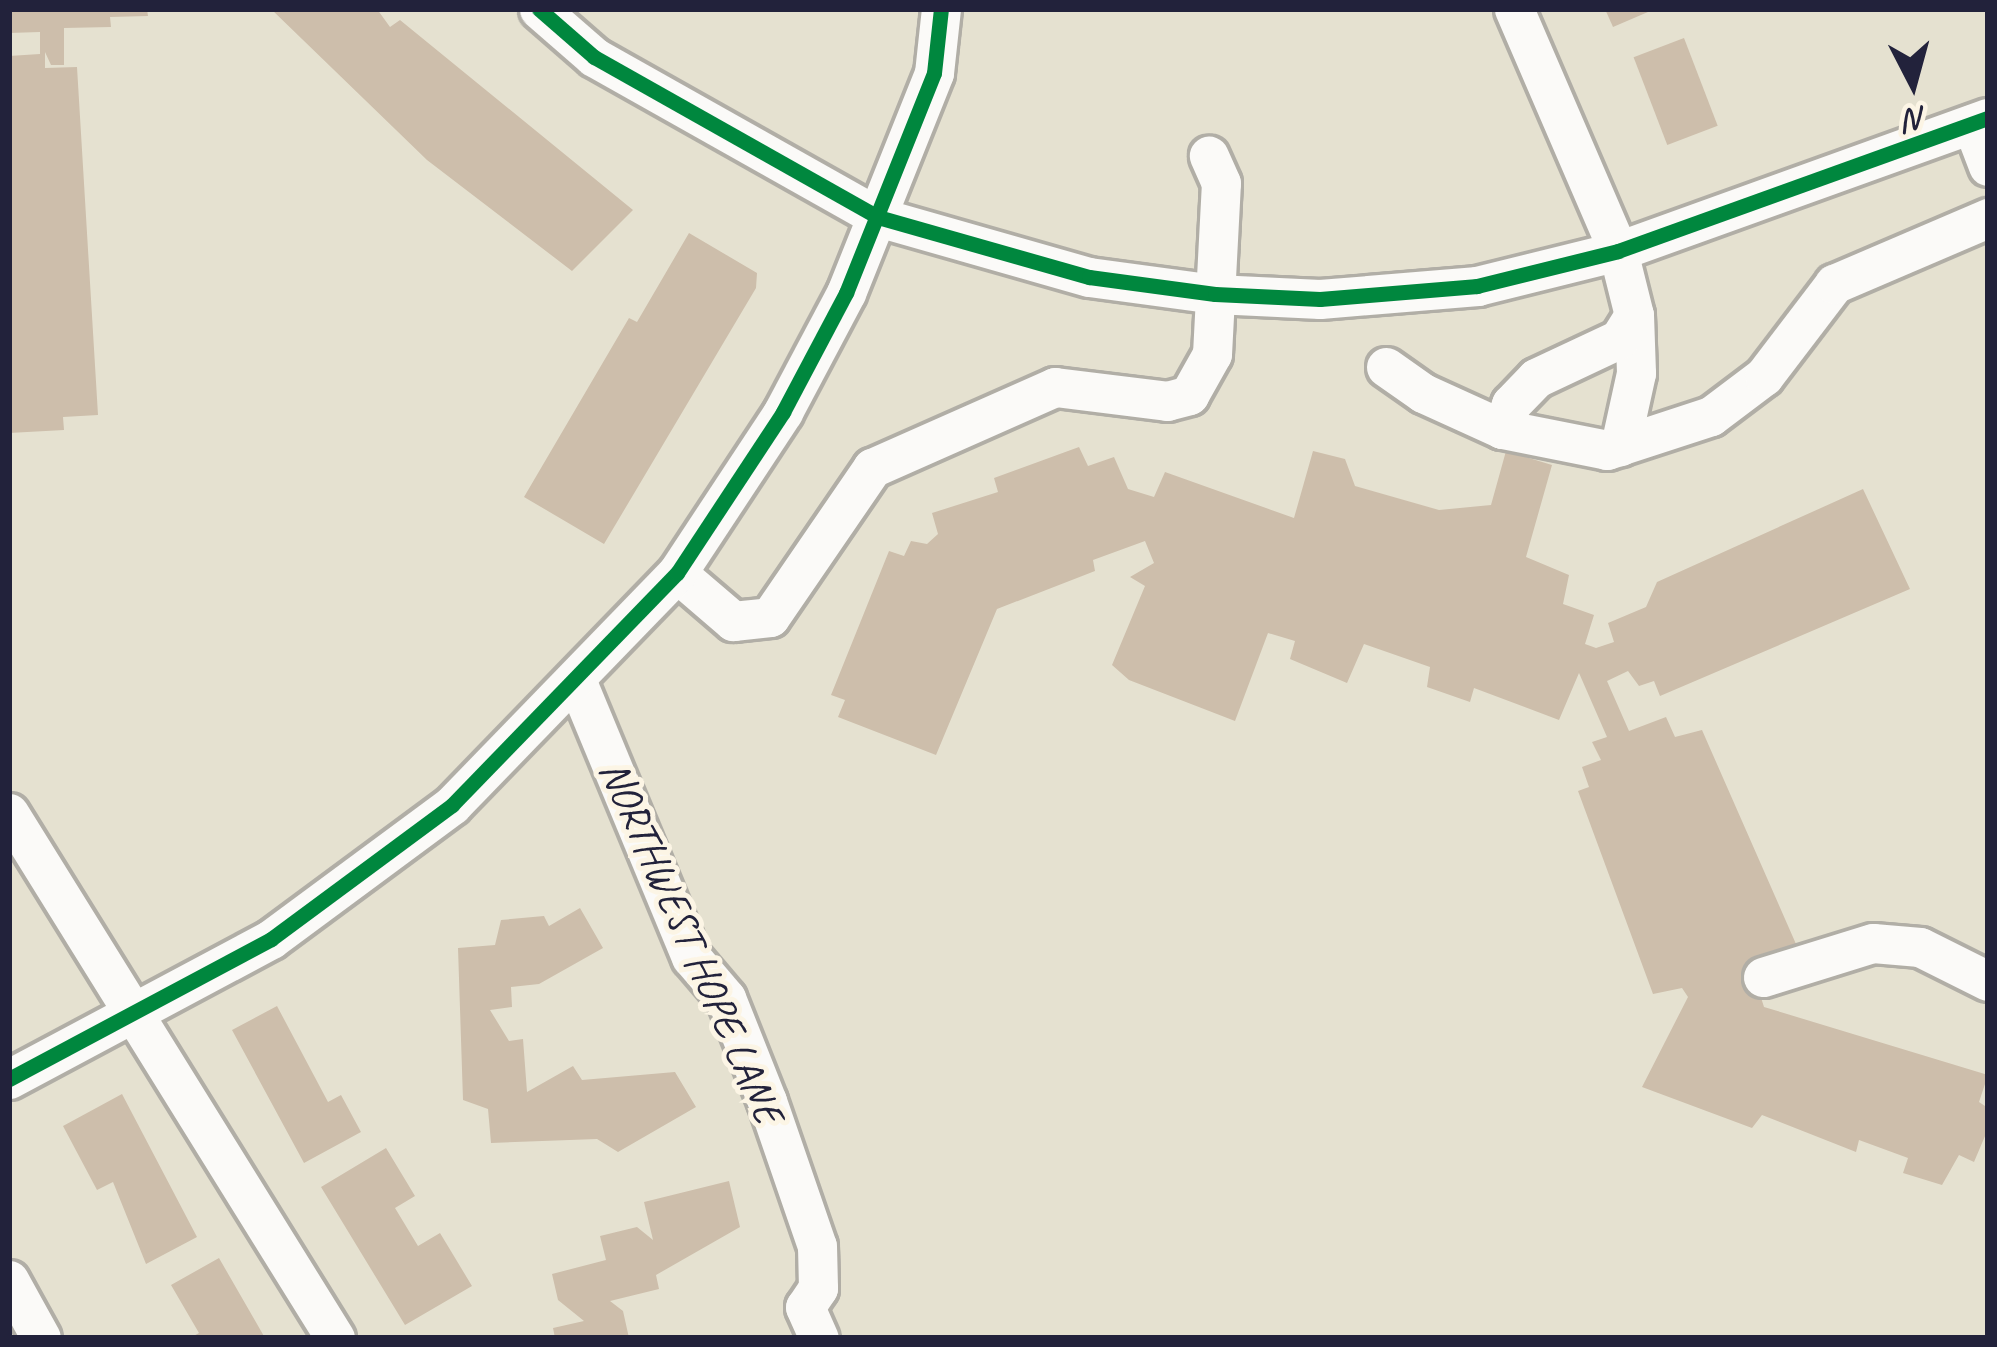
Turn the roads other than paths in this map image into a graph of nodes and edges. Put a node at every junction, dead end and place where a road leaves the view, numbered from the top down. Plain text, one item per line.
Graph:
1 (539, 9) edge
2 (941, 9) edge
3 (1514, 9) edge
4 (1980, 121) edge
5 (1209, 156) dead end
6 (1988, 166) edge
7 (878, 217) junction
8 (1988, 218) edge
9 (1618, 251) junction
10 (1215, 294) junction
11 (1634, 314) junction
12 (1386, 367) dead end
13 (1502, 429) junction
14 (1621, 446) junction
15 (677, 573) junction
16 (577, 682) junction
17 (9, 813) edge
18 (1762, 976) dead end
19 (1988, 980) edge
20 (136, 1017) junction
21 (9, 1079) edge
22 (9, 1280) edge
23 (41, 1338) edge
24 (335, 1338) edge
25 (819, 1338) edge

1 - 7 street
2 - 7 street
3 - 9 street
4 - 6 street
4 - 9 street
5 - 10 street
7 - 10 street
7 - 15 street
8 - 14 street
9 - 10 street
9 - 11 street
10 - 15 street
11 - 13 street
11 - 14 street
12 - 13 street
13 - 14 street
15 - 16 street
16 - 20 street
16 - 25 street, NORTHWEST HOPE LANE
17 - 20 street
18 - 19 street
20 - 21 street
20 - 24 street
22 - 23 street

